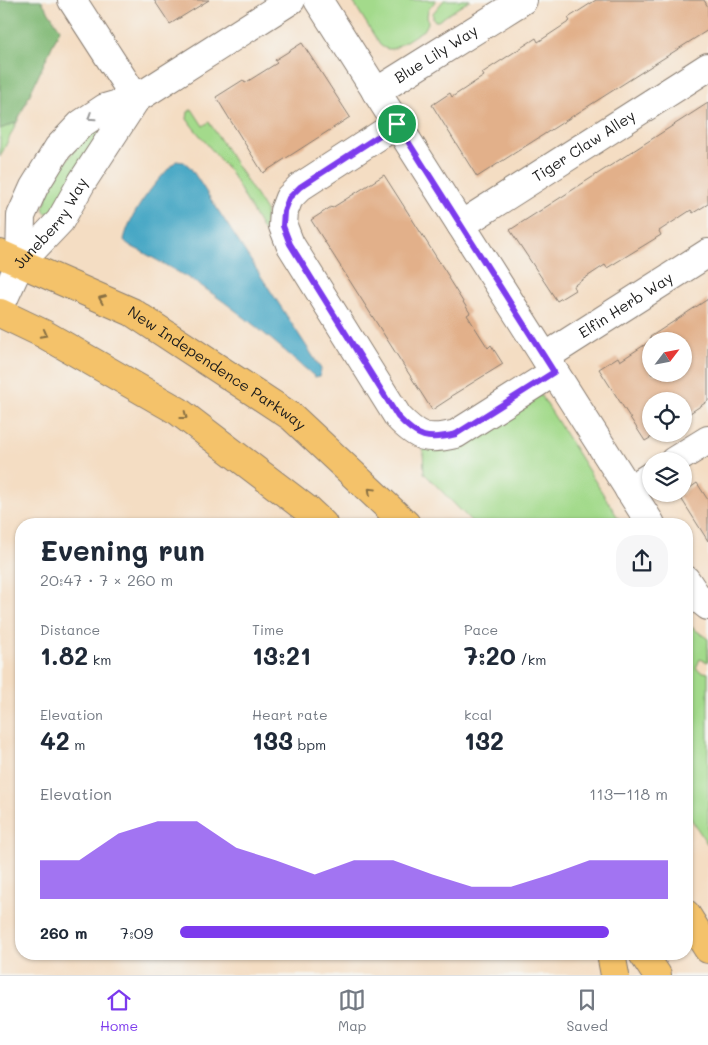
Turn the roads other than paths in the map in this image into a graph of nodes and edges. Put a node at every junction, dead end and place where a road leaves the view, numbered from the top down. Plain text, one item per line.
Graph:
1 (72, 0) edge
2 (291, 0) edge
3 (318, 0) edge
4 (523, 0) edge
5 (708, 67) edge
6 (376, 92) junction
7 (136, 99) junction
8 (397, 124) junction
9 (461, 225) junction
10 (708, 253) edge
11 (10, 259) edge
12 (0, 307) edge
13 (0, 313) edge
14 (550, 364) junction
15 (708, 440) edge
16 (689, 452) edge
17 (640, 483) edge
18 (317, 518) edge
19 (400, 518) edge
20 (649, 518) edge
21 (693, 590) edge
22 (708, 606) edge
23 (693, 925) edge
24 (708, 949) edge
25 (612, 960) edge
26 (647, 960) edge
27 (615, 975) edge
28 (657, 975) edge

1 - 7 street
2 - 7 street, Juneberry Way
3 - 6 street
4 - 6 street, Blue Lily Way
5 - 9 street, Tiger Claw Alley
6 - 8 street
7 - 11 street, Juneberry Way
7 -> 11 street, Juneberry Way
8 - 9 street
8 - 14 street, Elfin Herb Way
9 - 14 street
10 - 14 street, Elfin Herb Way
11 - 12 street
19 -> 11 main road, New Independence Parkway
13 -> 18 main road
14 - 17 street
15 - 16 street
17 - 20 street
21 - 22 street
23 - 24 main road
25 - 27 main road
26 - 28 main road

